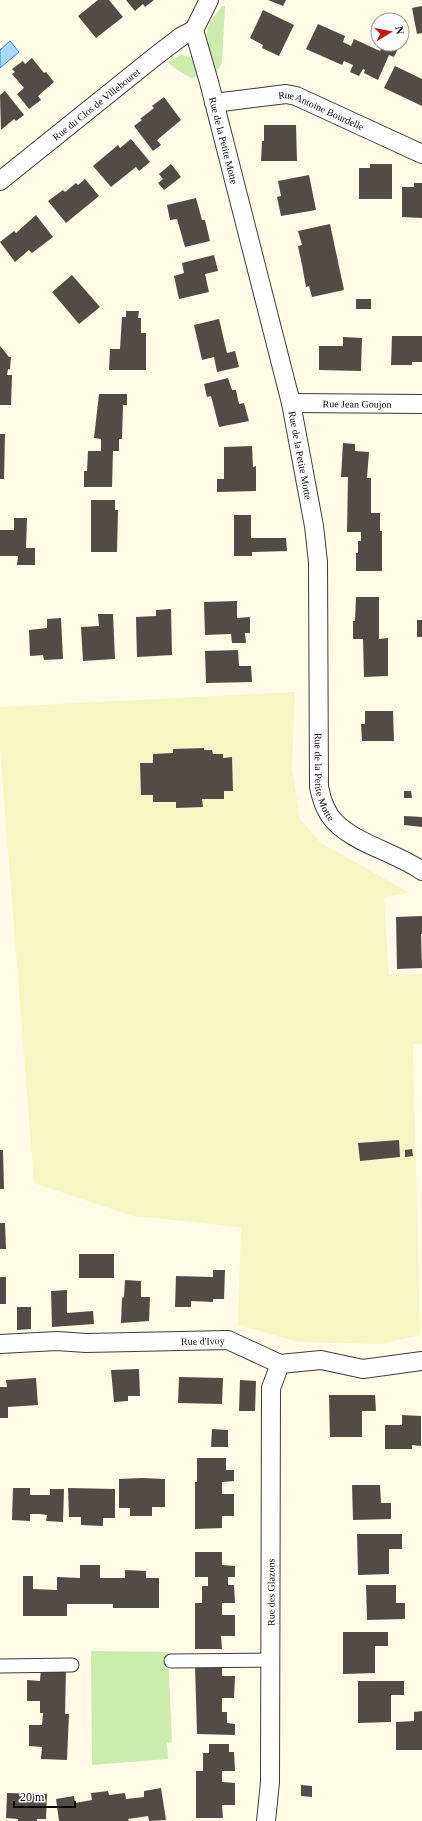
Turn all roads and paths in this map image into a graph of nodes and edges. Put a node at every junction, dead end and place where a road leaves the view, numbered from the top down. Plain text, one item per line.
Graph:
1 (209, 0) edge
2 (194, 30) junction
3 (214, 103) junction
4 (422, 154) edge
5 (0, 181) edge
6 (291, 404) junction
7 (422, 404) edge
8 (422, 871) edge
9 (0, 1344) edge
10 (422, 1361) edge
11 (280, 1364) junction
12 (270, 1660) junction
13 (171, 1661) dead end
14 (72, 1665) dead end
15 (0, 1666) edge
16 (266, 1821) edge

1 - 2 street
2 - 3 street, Rue de la Petite Motte
2 - 5 street, Rue du Clos de Villebouret
3 - 4 street, Rue Antoine Bourdelle
3 - 6 street, Rue de la Petite Motte
6 - 7 street, Rue Jean Goujon
6 - 8 street, Rue de la Petite Motte
9 - 11 street, Rue d'Ivoy
10 - 11 street
11 - 12 street, Rue des Glazons
12 - 13 street
12 - 16 street, Rue des Glazons
14 - 15 street

